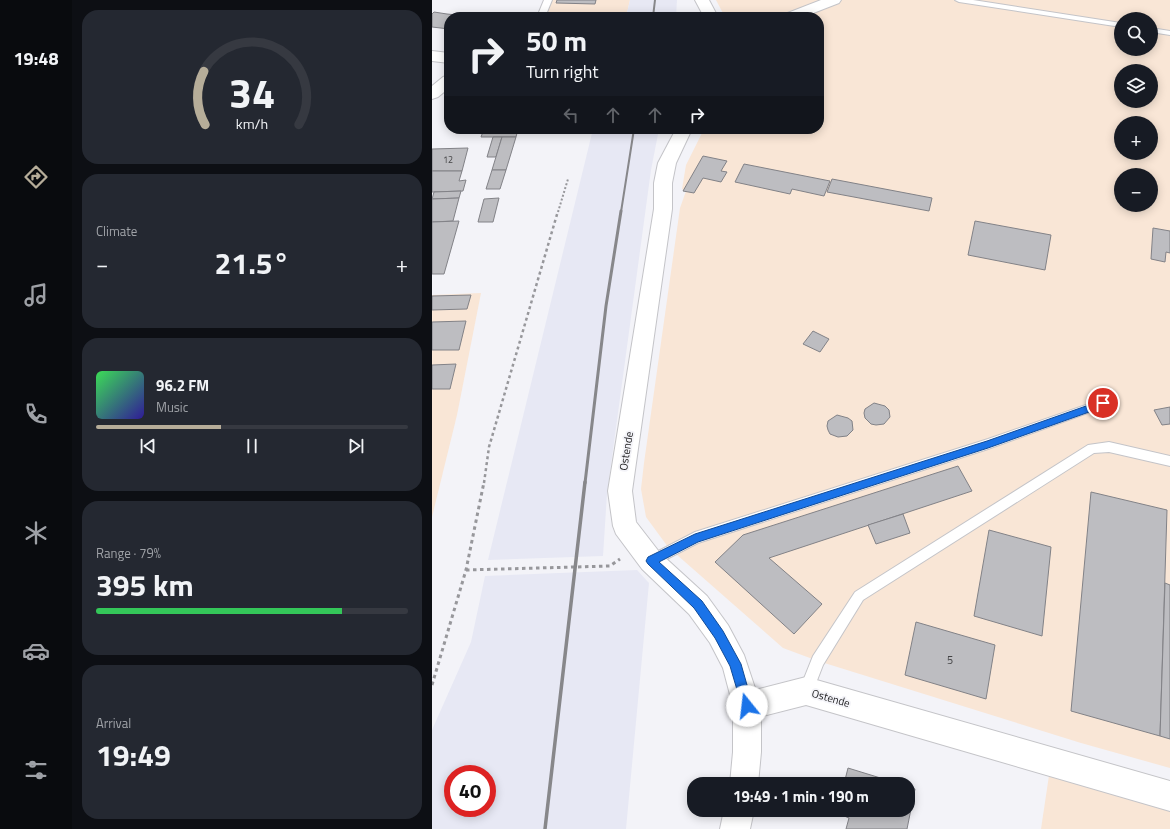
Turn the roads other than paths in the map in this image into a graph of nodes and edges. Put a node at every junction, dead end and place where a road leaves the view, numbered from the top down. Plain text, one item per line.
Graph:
1 (548, 0) edge
2 (702, 0) edge
3 (834, 0) edge
4 (959, 0) edge
5 (543, 12) edge
6 (708, 12) edge
7 (803, 12) edge
8 (1114, 24) edge
9 (1158, 31) edge
10 (1170, 33) edge
11 (432, 56) edge
12 (444, 57) edge
13 (444, 84) edge
14 (432, 94) edge
15 (682, 134) edge
16 (1103, 403) dead end
17 (1170, 461) edge
18 (651, 561) junction
19 (806, 691) junction
20 (747, 706) junction
21 (745, 777) edge
22 (1170, 796) edge
23 (738, 817) edge
24 (735, 829) edge

1 - 5 lane
2 - 6 street
3 - 7 street
4 - 8 lane
9 - 10 lane
11 - 12 street
13 - 14 street
15 - 18 street, Ostende
16 - 18 lane
17 - 19 lane
18 - 20 street, Ostende
19 - 20 street, Ostende
19 - 22 street, Ostende
20 - 21 street
23 - 24 street

